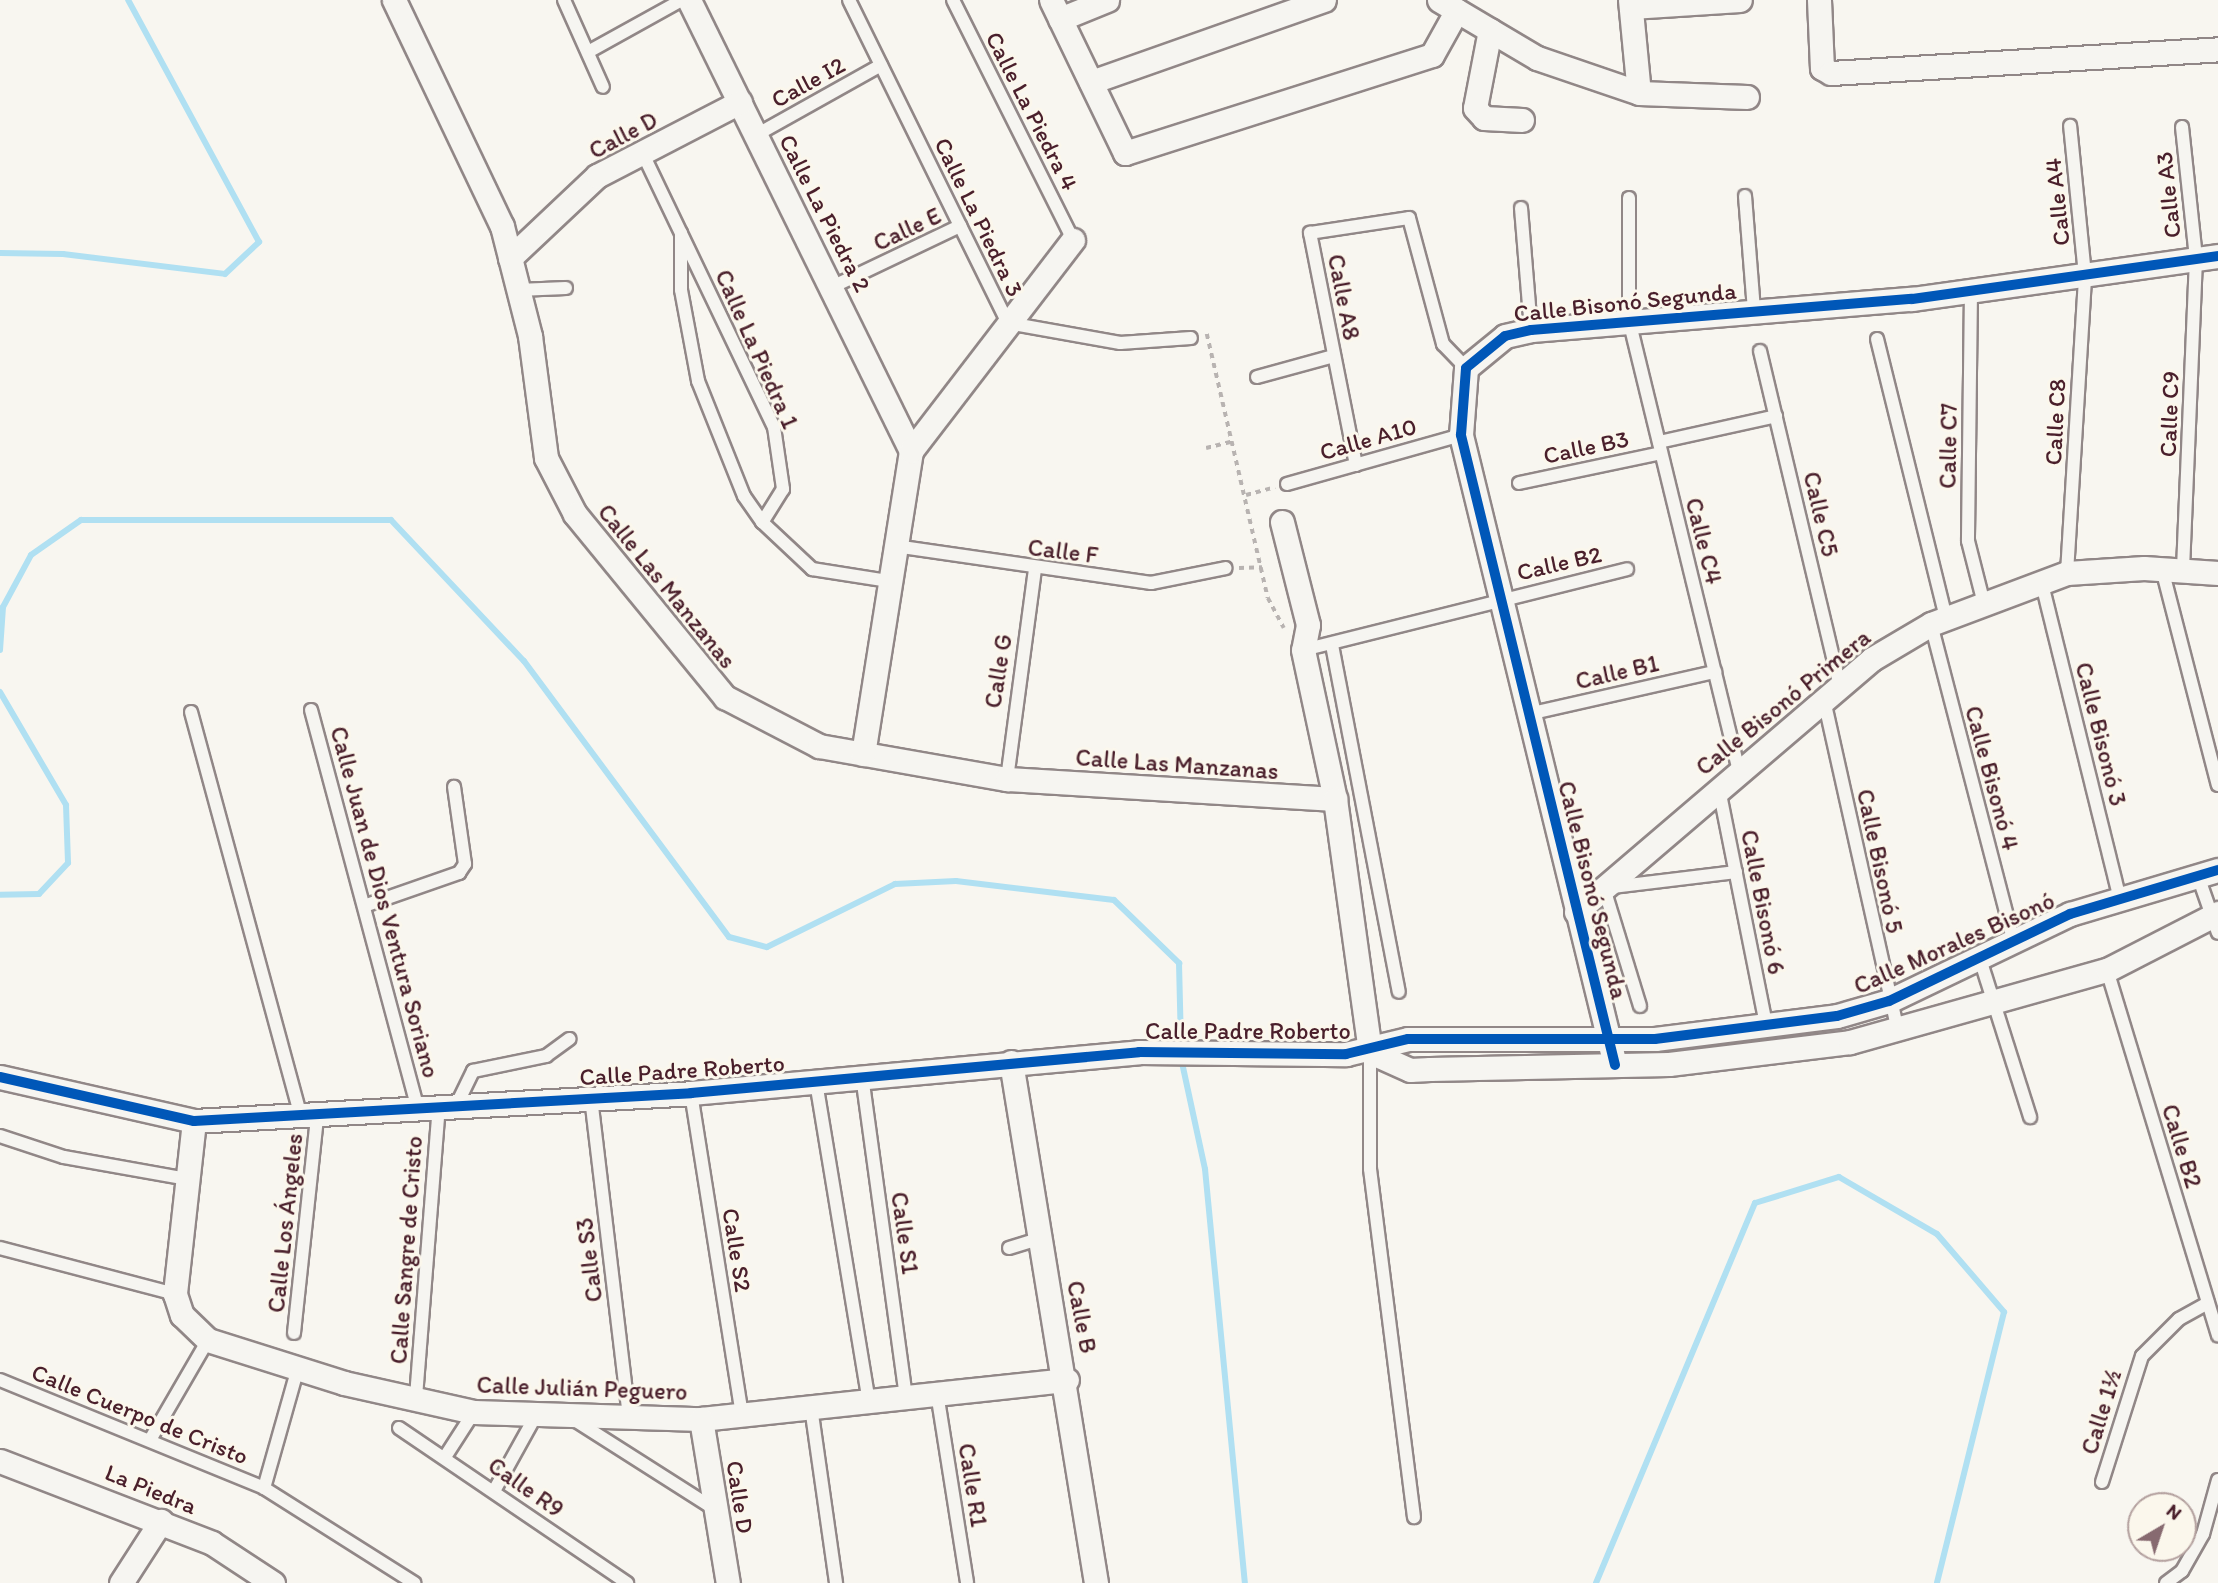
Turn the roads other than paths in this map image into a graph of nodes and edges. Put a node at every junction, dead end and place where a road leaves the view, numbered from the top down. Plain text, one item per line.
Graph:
1 (394, 0) edge
2 (564, 0) edge
3 (682, 0) edge
4 (689, 0) edge
5 (849, 0) edge
6 (953, 0) edge
7 (1107, 0) edge
8 (1324, 0) edge
9 (1740, 0) edge
10 (1819, 0) edge
11 (1630, 3) edge
12 (1448, 5) edge
13 (1055, 10) edge
14 (1490, 30) junction
15 (2218, 49) edge
16 (587, 52) junction
17 (881, 65) junction
18 (1091, 82) junction
19 (603, 87) dead end
20 (1639, 93) junction
21 (1747, 97) dead end
22 (740, 102) junction
23 (1522, 120) dead end
24 (2070, 125) dead end
25 (2182, 127) dead end
26 (756, 135) junction
27 (643, 154) junction
28 (1745, 196) dead end
29 (1629, 198) dead end
30 (1521, 208) dead end
31 (960, 226) junction
32 (681, 233) junction
33 (1073, 240) joint
34 (2207, 257) edge
35 (510, 258) junction
36 (2085, 275) junction
37 (834, 286) junction
38 (566, 288) dead end
39 (518, 290) junction
40 (1971, 291) junction
41 (1754, 310) junction
42 (1629, 320) junction
43 (1008, 323) junction
44 (1531, 330) junction
45 (1191, 338) road end
46 (1877, 339) dead end
47 (1760, 351) dead end
48 (1334, 356) junction
49 (1466, 368) junction
50 (1257, 377) dead end
51 (1776, 416) junction
52 (1461, 435) junction
53 (1660, 447) junction
54 (911, 451) junction
55 (1356, 465) junction
56 (1519, 483) dead end
57 (1287, 484) road end
58 (762, 522) junction
59 (1282, 522) dead end
60 (895, 546) junction
61 (1226, 568) dead end
62 (1627, 569) dead end
63 (1035, 570) junction
64 (2173, 570) junction
65 (2067, 573) junction
66 (2218, 573) edge
67 (2041, 580) junction
68 (889, 581) junction
69 (1500, 598) junction
70 (1983, 600) junction
71 (1938, 621) junction
72 (1332, 645) junction
73 (1303, 650) junction
74 (1715, 672) junction
75 (1832, 693) junction
76 (311, 710) dead end
77 (191, 712) dead end
78 (1528, 714) junction
79 (863, 754) junction
80 (1739, 771) junction
81 (1007, 779) junction
82 (2218, 785) edge
83 (454, 787) dead end
84 (1719, 788) junction
85 (1335, 799) junction
86 (1735, 872) junction
87 (2208, 873) edge
88 (1604, 888) junction
89 (2120, 899) junction
90 (364, 906) junction
91 (1576, 912) junction
92 (2216, 920) edge
93 (2014, 942) junction
94 (1980, 959) junction
95 (2106, 970) junction
96 (1399, 992) dead end
97 (1889, 1001) junction
98 (1999, 1003) junction
99 (1640, 1006) dead end
100 (1766, 1024) junction
101 (1898, 1030) junction
102 (569, 1039) dead end
103 (1608, 1041) junction
104 (1370, 1052) junction
105 (1011, 1062) junction
106 (1615, 1065) junction
107 (862, 1076) junction
108 (0, 1077) edge
109 (816, 1082) junction
110 (691, 1093) junction
111 (591, 1098) junction
112 (438, 1105) junction
113 (309, 1117) junction
114 (2031, 1117) dead end
115 (194, 1121) junction
116 (0, 1136) edge
117 (188, 1179) junction
118 (1041, 1238) junction
119 (0, 1248) edge
120 (1009, 1248) dead end
121 (175, 1294) junction
122 (2208, 1303) junction
123 (294, 1334) dead end
124 (2218, 1335) edge
125 (208, 1340) junction
126 (298, 1368) junction
127 (0, 1380) edge
128 (1067, 1380) junction
129 (937, 1393) junction
130 (906, 1396) junction
131 (416, 1397) junction
132 (869, 1401) junction
133 (810, 1407) junction
134 (474, 1412) junction
135 (742, 1415) junction
136 (535, 1417) junction
137 (569, 1417) junction
138 (629, 1417) junction
139 (701, 1419) junction
140 (398, 1427) dead end
141 (150, 1440) junction
142 (445, 1457) junction
143 (0, 1461) edge
144 (2218, 1480) edge
145 (2102, 1482) dead end
146 (264, 1488) junction
147 (494, 1491) junction
148 (716, 1510) junction
149 (1413, 1517) dead end
150 (161, 1521) junction
151 (121, 1583) edge
152 (273, 1583) edge
153 (414, 1583) edge
154 (627, 1583) edge
155 (728, 1583) edge
156 (836, 1583) edge
157 (967, 1583) edge
158 (1096, 1583) edge
159 (2166, 1583) edge

1 - 35 street, Calle Las Manzanas
2 - 16 lane
3 - 16 lane
4 - 22 street, Calle La Piedra 2
5 - 17 lane, Calle La Piedra 3
6 - 33 lane, Calle La Piedra 4
7 - 13 street
8 - 18 street
9 - 11 street
10 - 15 street
11 - 20 street
12 - 14 street
12 - 18 street
13 - 18 street
14 - 20 street
14 - 23 street
16 - 19 lane
17 - 26 lane, Calle I2
17 - 31 lane, Calle La Piedra 3
20 - 21 street
22 - 26 street, Calle La Piedra 2
22 - 27 street, Calle D
24 - 36 lane, Calle A4
25 - 34 lane, Calle A3
26 - 37 street, Calle La Piedra 2
27 - 32 lane, Calle La Piedra 1
27 - 35 street, Calle D
28 - 41 lane
29 - 42 lane, Calle C4
30 - 44 lane
31 - 37 lane, Calle E
31 - 43 lane, Calle La Piedra 3
32 - 58 lane, Calle La Piedra 1
32 - 58 lane, Calle La Piedra 1
33 - 43 street
34 - 36 street, Calle Bisonó Segunda
34 - 64 lane, Calle C9
35 - 39 street, Calle Las Manzanas
36 - 40 street, Calle Bisonó Segunda
36 - 65 lane, Calle C8
37 - 54 street, Calle La Piedra 2
38 - 39 lane
39 - 79 street, Calle Las Manzanas
40 - 41 street, Calle Bisonó Segunda
40 - 70 lane, Calle C7
41 - 42 street, Calle Bisonó Segunda
42 - 44 street, Calle Bisonó Segunda
42 - 53 lane, Calle C4
43 - 45 lane, Calle La Piedra 3
43 - 54 street
44 - 49 street, Calle Bisonó Segunda
46 - 71 lane, Calle Bisonó 4
47 - 51 lane, Calle C5
48 - 49 lane, Calle A8
48 - 50 lane
48 - 55 lane, Calle A8
49 - 52 street, Calle Bisonó Segunda
51 - 53 lane, Calle B3
51 - 75 lane, Calle C5
52 - 55 lane, Calle A10
52 - 69 street, Calle Bisonó Segunda
53 - 56 lane, Calle B3
53 - 74 lane, Calle C4
54 - 60 street
55 - 57 lane, Calle A10
58 - 68 lane, Calle La Piedra 1
59 - 73 street
60 - 63 lane, Calle F
60 - 68 street
61 - 63 lane, Calle F
62 - 69 lane, Calle B2
63 - 81 lane, Calle G
64 - 65 street, Calle Bisonó Primera
64 - 66 street, Calle Bisonó Primera
64 - 82 lane, Calle C9
65 - 67 street, Calle Bisonó Primera
67 - 70 street, Calle Bisonó Primera
67 - 89 lane, Calle Bisonó 3
68 - 79 street
69 - 72 lane, Calle B2
69 - 78 street, Calle Bisonó Segunda
70 - 71 street, Calle Bisonó Primera
71 - 75 street, Calle Bisonó Primera
71 - 93 lane, Calle Bisonó 4
72 - 73 lane, Calle B2
72 - 96 lane
73 - 85 street
74 - 78 lane, Calle B1
74 - 80 lane, Calle C4
75 - 80 street, Calle Bisonó Primera
75 - 97 lane, Calle Bisonó 5
76 - 90 lane, Calle Juan de Dios Ventura Soriano
77 - 113 lane
78 - 91 street, Calle Bisonó Segunda
79 - 81 street, Calle Las Manzanas
80 - 84 street, Calle Bisonó Primera
81 - 85 street, Calle Las Manzanas
83 - 90 lane
84 - 86 lane, Calle Bisonó 6
84 - 88 street, Calle Bisonó Primera
85 - 104 street
86 - 88 lane
86 - 100 lane, Calle Bisonó 6
87 - 89 street, Calle Morales Bisonó
87 - 92 lane
88 - 91 street, Calle Bisonó Primera
88 - 99 lane
89 - 93 street, Calle Morales Bisonó
90 - 112 lane, Calle Juan de Dios Ventura Soriano
91 - 103 street, Calle Bisonó Segunda
92 - 95 street
93 - 94 street, Calle Morales Bisonó
94 - 97 street, Calle Morales Bisonó
94 - 98 lane
95 - 98 street
95 - 122 lane, Calle B2
97 - 100 street, Calle Morales Bisonó
97 - 101 lane, Calle Bisonó 5
98 - 101 street
98 - 114 lane
100 - 103 street, Calle Morales Bisonó
101 - 106 street
102 - 112 lane
103 - 104 street, Calle Morales Bisonó
103 - 106 street, Calle Bisonó Segunda
104 - 105 street, Calle Padre Roberto
104 - 106 street
104 - 149 lane
105 - 107 street, Calle Padre Roberto
105 - 118 street, Calle B
107 - 109 street, Calle Padre Roberto
107 - 130 lane, Calle S1
108 - 115 street, Calle Padre Roberto
109 - 110 street, Calle Padre Roberto
109 - 132 lane
110 - 111 street, Calle Padre Roberto
110 - 135 lane, Calle S2
111 - 112 street, Calle Padre Roberto
111 - 138 lane, Calle S3
112 - 113 street, Calle Padre Roberto
112 - 131 lane, Calle Sangre de Cristo
113 - 115 street, Calle Padre Roberto
113 - 123 lane, Calle Los Ángeles
115 - 117 street
116 - 117 lane
117 - 121 street
118 - 120 lane
118 - 128 street, Calle B
119 - 121 lane
121 - 125 street, Calle Julián Peguero
122 - 124 lane, Calle B2
122 - 145 lane, Calle 1½
125 - 126 street, Calle Julián Peguero
125 - 141 lane
126 - 131 street, Calle Julián Peguero
126 - 146 lane
127 - 141 lane, Calle Cuerpo de Cristo
128 - 129 street, Calle Julián Peguero
128 - 158 street, Calle B
129 - 130 street, Calle Julián Peguero
129 - 157 lane, Calle R1
130 - 132 street, Calle Julián Peguero
131 - 134 street, Calle Julián Peguero
132 - 133 street, Calle Julián Peguero
133 - 135 street, Calle Julián Peguero
133 - 156 lane
134 - 136 street, Calle Julián Peguero
134 - 142 lane
135 - 139 street, Calle Julián Peguero
136 - 137 street, Calle Julián Peguero
136 - 147 lane
137 - 138 street, Calle Julián Peguero
137 - 148 lane
138 - 139 street, Calle Julián Peguero
139 - 148 street, Calle D
140 - 142 lane, Calle R9
141 - 146 lane, Calle Cuerpo de Cristo
142 - 147 lane, Calle R9
143 - 150 street, La Piedra
144 - 159 lane
146 - 153 lane, Calle Cuerpo de Cristo
147 - 154 lane, Calle R9
148 - 155 street, Calle D
150 - 151 street
150 - 152 street, La Piedra

